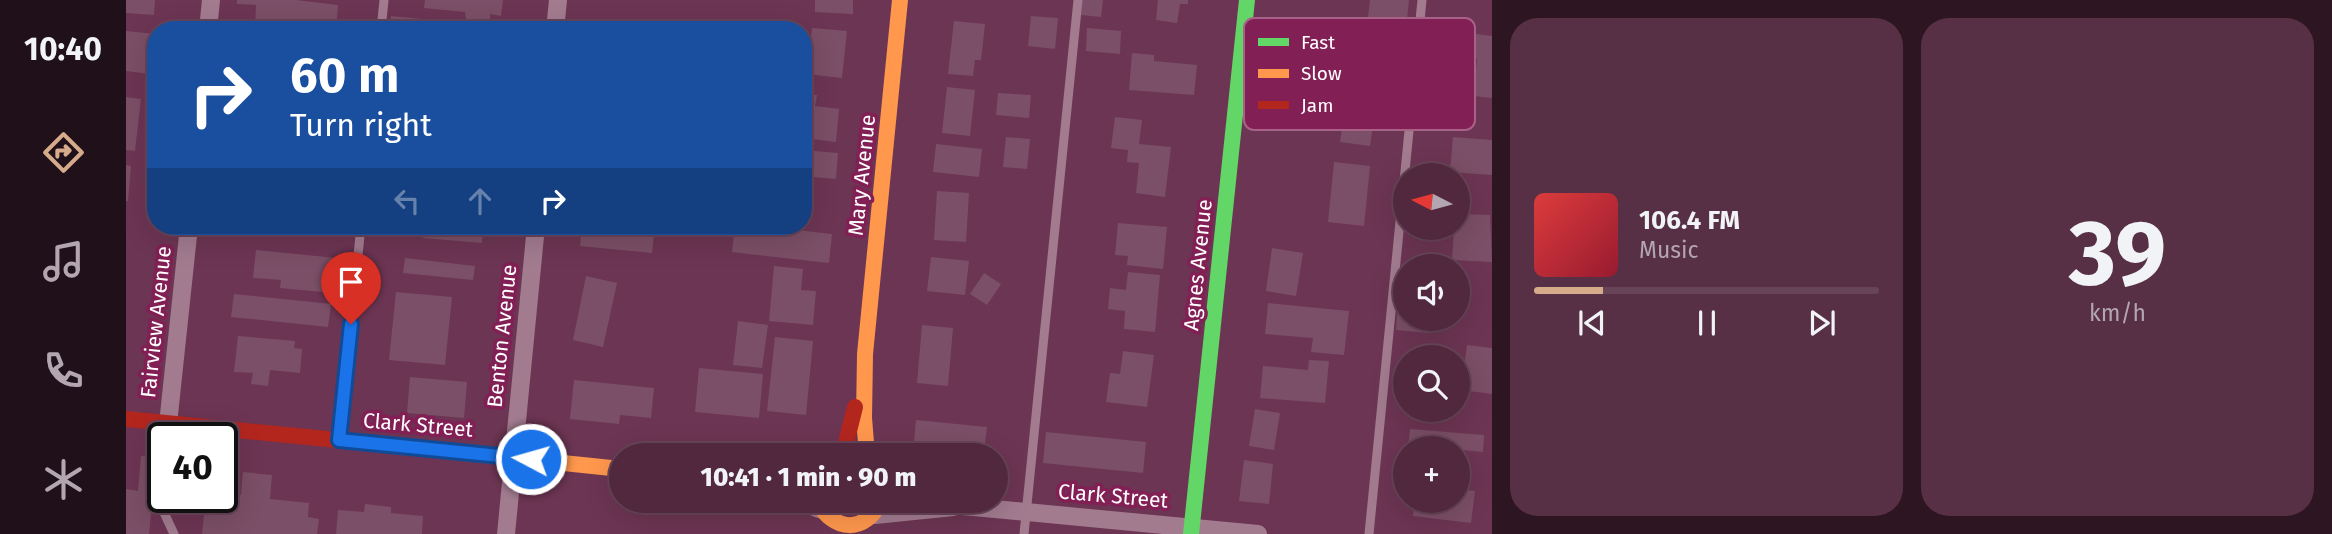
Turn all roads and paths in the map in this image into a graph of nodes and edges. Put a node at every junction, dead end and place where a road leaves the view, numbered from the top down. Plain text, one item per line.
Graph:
1 (211, 0) edge
2 (384, 0) edge
3 (558, 0) edge
4 (900, 0) edge
5 (1078, 0) edge
6 (1247, 0) edge
7 (1422, 0) edge
8 (1245, 18) edge
9 (1420, 18) edge
10 (209, 21) edge
11 (382, 21) edge
12 (556, 21) edge
13 (1244, 28) edge
14 (1409, 130) edge
15 (188, 235) edge
16 (360, 235) edge
17 (535, 235) edge
18 (865, 355) junction
19 (126, 419) edge
20 (169, 422) edge
21 (147, 425) edge
22 (238, 435) edge
23 (339, 440) junction
24 (847, 443) edge
25 (866, 443) edge
26 (513, 457) junction
27 (609, 468) edge
28 (528, 490) dead end
29 (543, 490) dead end
30 (1008, 510) edge
31 (1026, 511) junction
32 (164, 513) edge
33 (909, 513) edge
34 (823, 516) edge
35 (871, 518) edge
36 (1191, 530) edge
37 (174, 534) edge
38 (506, 534) edge
39 (1024, 534) edge
40 (1258, 534) edge
41 (1369, 534) edge

1 - 10 street
2 - 11 lane
3 - 12 street
4 - 18 street, Mary Avenue
5 - 31 lane
6 - 8 street, Agnes Avenue
7 - 9 lane
13 - 36 street, Agnes Avenue
14 - 41 lane
15 - 20 street, Fairview Avenue
16 - 23 lane
17 - 26 street, Benton Avenue
18 - 24 street, Mary Avenue
18 - 25 street, Mary Avenue
19 - 21 street, Clark Street
22 - 23 street, Clark Street
23 - 26 street, Clark Street
26 - 27 street, Clark Street
26 - 38 street, Benton Avenue
28 - 29 path
30 - 31 street, Clark Street
31 - 36 street, Clark Street
31 - 39 lane
32 - 37 lane
33 - 35 street, Clark Street
34 - 35 street
36 - 40 street, Clark Street

